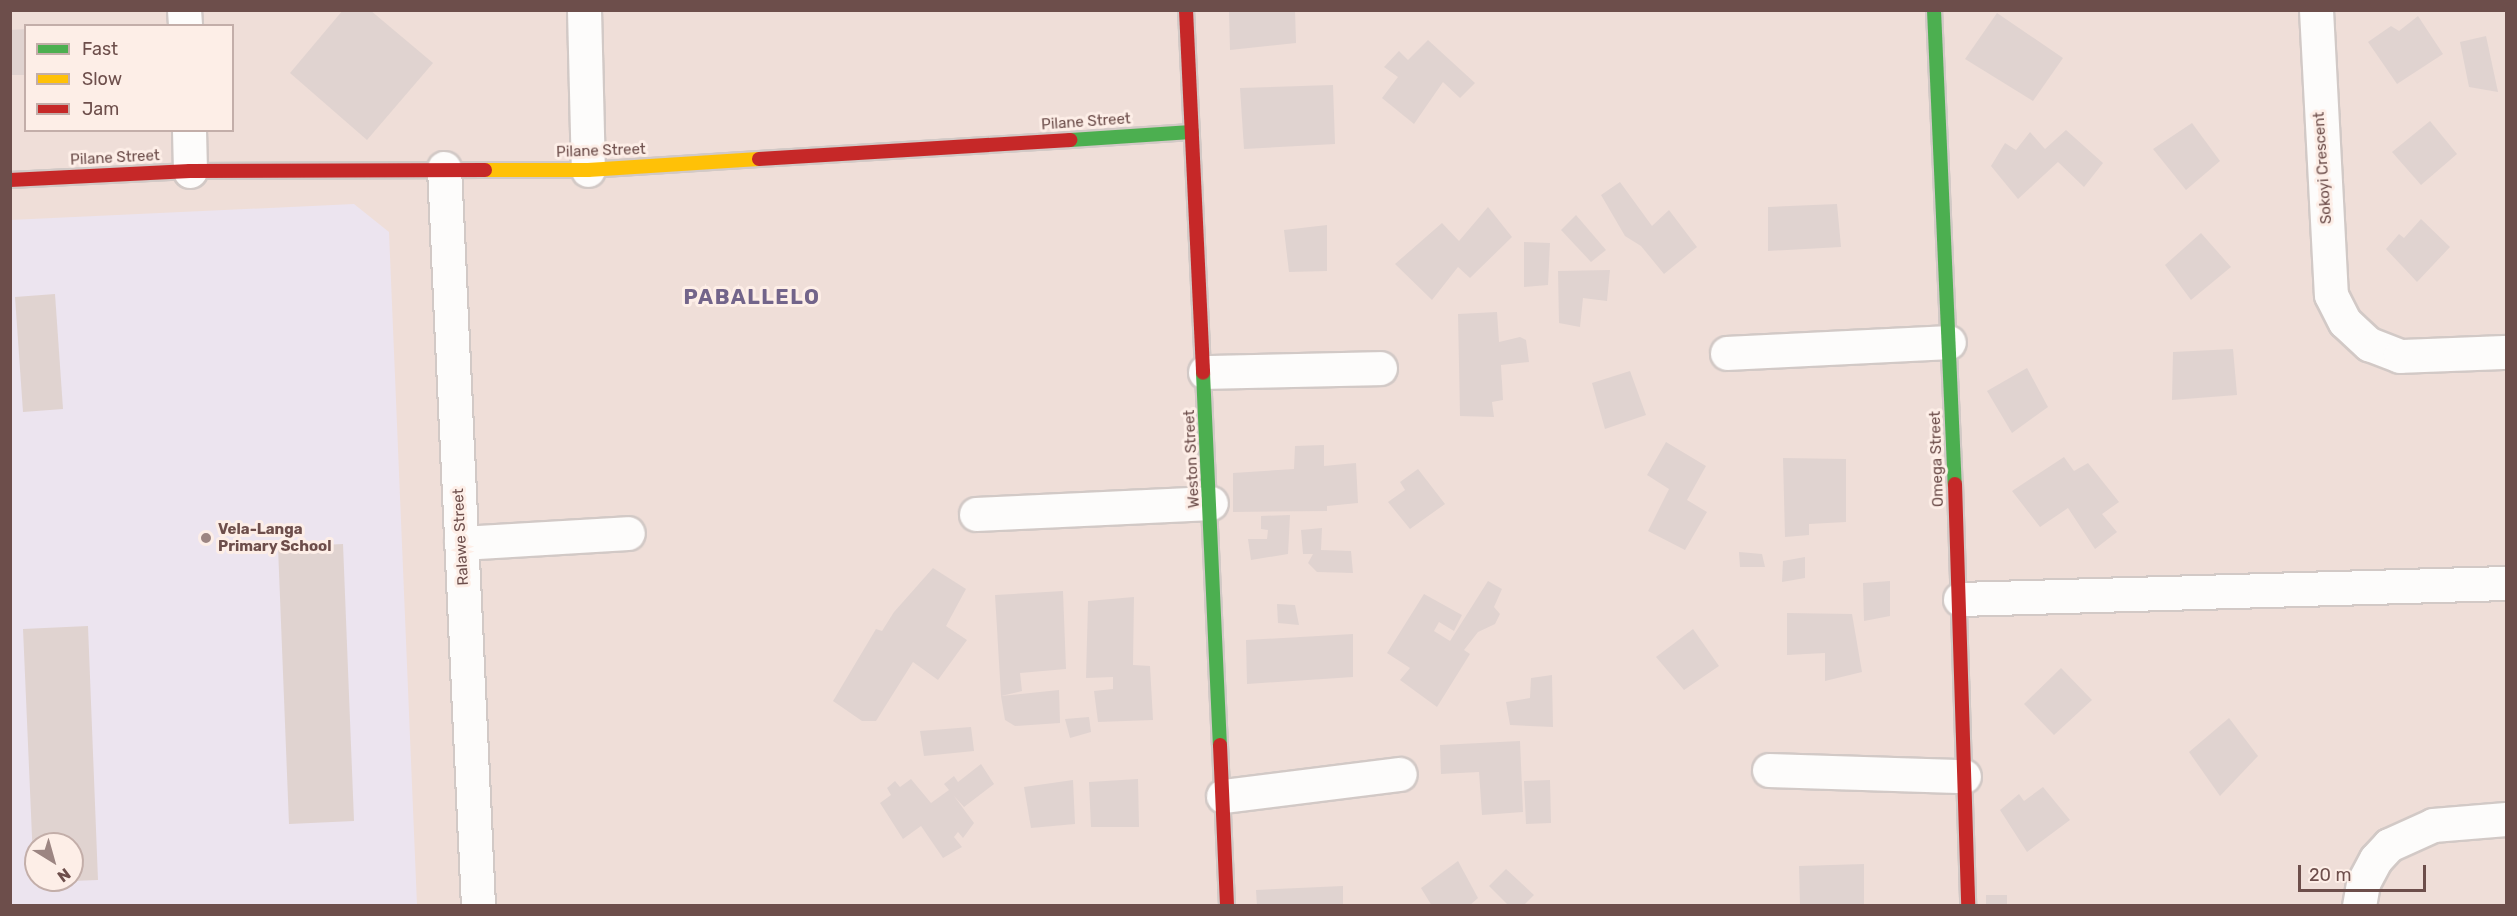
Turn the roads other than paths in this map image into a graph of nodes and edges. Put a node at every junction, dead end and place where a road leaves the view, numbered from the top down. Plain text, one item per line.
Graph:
1 (584, 10) edge
2 (1186, 10) edge
3 (1934, 10) edge
4 (2316, 10) edge
5 (189, 132) edge
6 (1192, 132) junction
7 (444, 168) junction
8 (588, 170) junction
9 (190, 171) junction
10 (10, 180) edge
11 (1949, 342) junction
12 (2506, 352) edge
13 (1727, 353) dead end
14 (1380, 368) dead end
15 (1205, 372) junction
16 (1211, 503) junction
17 (976, 514) dead end
18 (628, 534) dead end
19 (461, 543) junction
20 (2506, 583) edge
21 (1960, 600) junction
22 (1769, 770) dead end
23 (1400, 774) dead end
24 (1964, 776) junction
25 (1223, 796) junction
26 (2506, 819) edge
27 (478, 906) edge
28 (1227, 906) edge
29 (1968, 906) edge
30 (2359, 906) edge

1 - 8 street
2 - 6 street, Weston Street
3 - 11 street, Omega Street
4 - 12 street, Sokoyi Crescent
5 - 9 street
6 - 8 street, Pilane Street
6 - 15 street, Weston Street
7 - 8 street, Pilane Street
7 - 9 street, Pilane Street
7 - 19 street, Ralawe Street
9 - 10 street, Pilane Street
11 - 13 street
11 - 21 street, Omega Street
14 - 15 street
15 - 16 street, Weston Street
16 - 17 street
16 - 25 street, Weston Street
18 - 19 street
19 - 27 street, Ralawe Street
20 - 21 street
21 - 24 street, Omega Street
22 - 24 street
23 - 25 street
24 - 29 street, Omega Street
25 - 28 street, Weston Street
26 - 30 street

